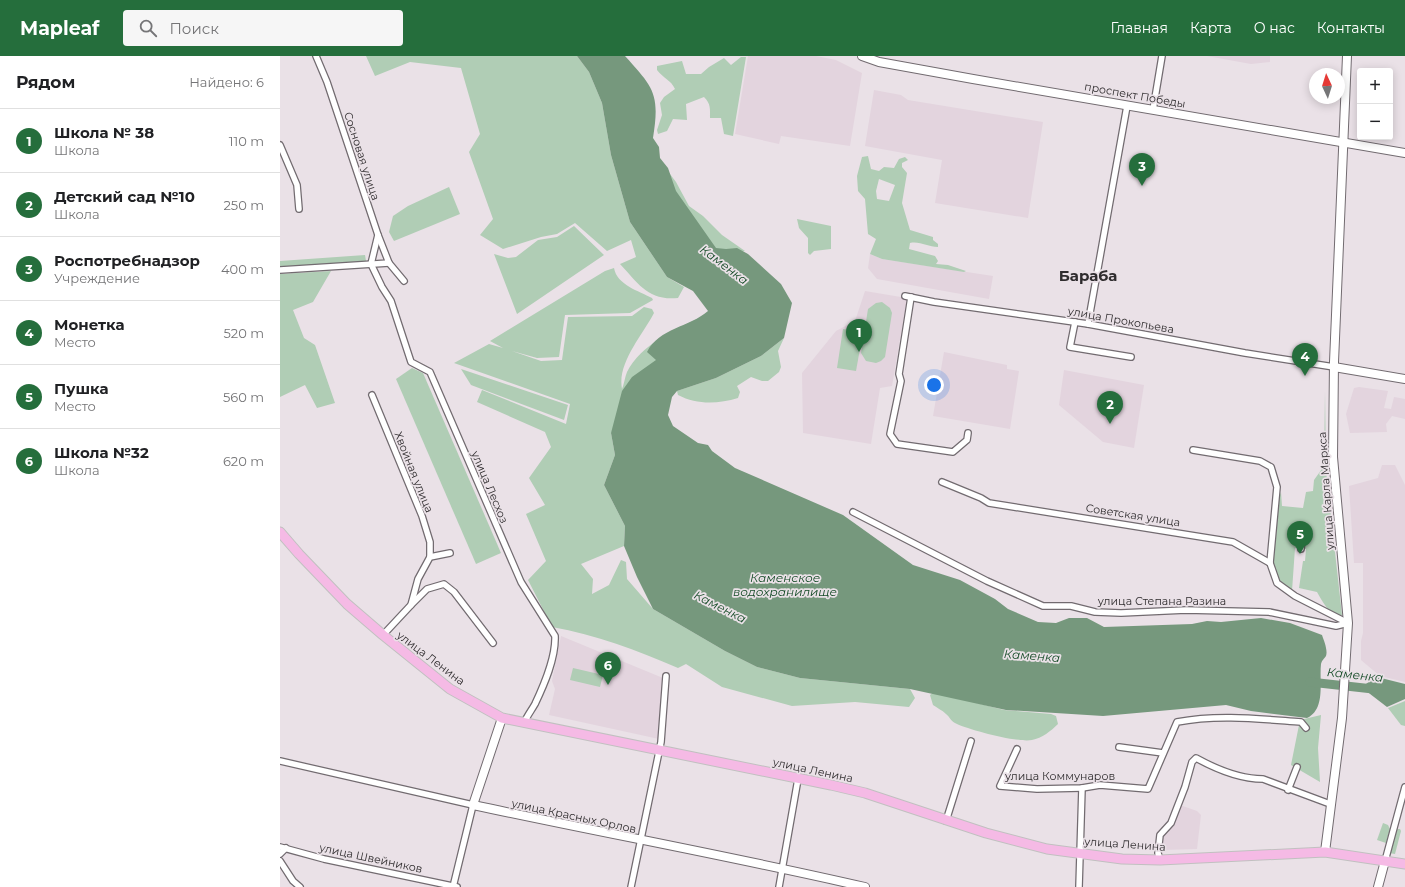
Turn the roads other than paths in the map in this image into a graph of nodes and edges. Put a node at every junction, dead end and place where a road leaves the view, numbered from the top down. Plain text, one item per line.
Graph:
1 (316, 56) edge
2 (862, 56) edge
3 (1162, 56) edge
4 (1347, 56) edge
5 (1127, 106) junction
6 (1153, 110) junction
7 (1343, 143) junction
8 (280, 145) edge
9 (1405, 153) edge
10 (299, 209) dead end
11 (378, 235) junction
12 (389, 263) junction
13 (371, 264) junction
14 (280, 270) edge
15 (404, 281) dead end
16 (905, 296) dead end
17 (911, 297) junction
18 (1075, 322) junction
19 (1088, 324) junction
20 (1131, 357) dead end
21 (1334, 367) junction
22 (1405, 379) edge
23 (372, 395) dead end
24 (968, 433) dead end
25 (1193, 450) dead end
26 (942, 482) dead end
27 (853, 512) dead end
28 (280, 532) edge
29 (1302, 541) dead end
30 (1301, 549) dead end
31 (450, 554) dead end
32 (430, 557) junction
33 (1270, 563) junction
34 (411, 605) junction
35 (1348, 623) junction
36 (383, 635) junction
37 (493, 643) dead end
38 (666, 676) dead end
39 (502, 718) junction
40 (524, 723) junction
41 (1306, 728) dead end
42 (971, 742) dead end
43 (1119, 747) dead end
44 (1017, 749) dead end
45 (659, 751) junction
46 (1163, 753) junction
47 (280, 761) edge
48 (1297, 767) dead end
49 (798, 779) junction
50 (1405, 787) edge
51 (1082, 788) junction
52 (1288, 790) junction
53 (1330, 804) junction
54 (473, 805) junction
55 (946, 821) junction
56 (640, 841) junction
57 (283, 848) edge
58 (1325, 852) junction
59 (280, 854) edge
60 (1081, 854) junction
61 (1160, 860) junction
62 (280, 861) edge
63 (1385, 861) junction
64 (1405, 864) edge
65 (783, 868) junction
66 (300, 887) edge
67 (454, 887) edge
68 (631, 887) edge
69 (780, 887) edge
70 (865, 887) edge
71 (1079, 887) edge
72 (1378, 887) edge

1 - 11 street, Сосновая улица
2 - 5 street, проспект Победы
3 - 6 street
4 - 7 street, улица Карла Маркса
5 - 6 street, проспект Победы
5 - 19 street
6 - 7 street, проспект Победы
7 - 9 street, проспект Победы
7 - 21 street, улица Карла Маркса
8 - 10 street
11 - 12 street, Сосновая улица
11 - 13 street
12 - 13 street
12 - 15 street, Сосновая улица
13 - 14 street
13 - 40 street, улица Лесхоз
16 - 17 street, улица Прокопьева
17 - 18 street, улица Прокопьева
17 - 24 street
18 - 19 street, улица Прокопьева
18 - 20 street
19 - 21 street, улица Прокопьева
21 - 22 street
21 - 35 street, улица Карла Маркса
23 - 32 street, Хвойная улица
25 - 33 street
26 - 33 street, Советская улица
27 - 35 street, улица Степана Разина
28 - 36 main road, улица Ленина
29 - 30 street
31 - 32 street
32 - 34 street
33 - 35 street
34 - 36 street
34 - 37 street
35 - 53 street, улица Карла Маркса
36 - 39 main road, улица Ленина
38 - 45 street
39 - 40 main road, улица Ленина
39 - 54 street
40 - 45 main road, улица Ленина
41 - 46 street, улица Коммунаров
42 - 55 street
43 - 46 street
44 - 51 street, улица Коммунаров
45 - 49 main road, улица Ленина
45 - 56 street
46 - 51 street, улица Коммунаров
47 - 54 street, улица Красных Орлов
48 - 52 street
49 - 55 main road, улица Ленина
49 - 65 street
50 - 63 street
51 - 60 street
52 - 53 street
52 - 61 street
53 - 58 street, улица Карла Маркса
54 - 56 street, улица Красных Орлов
54 - 67 street
55 - 60 main road, улица Ленина
56 - 65 street, улица Красных Орлов
56 - 68 street
57 - 59 street
57 - 67 street, улица Швейников
58 - 61 main road, улица Ленина
58 - 63 main road, улица Ленина
60 - 61 main road, улица Ленина
60 - 71 street
62 - 66 street
63 - 64 main road, улица Ленина
63 - 72 street
65 - 69 street
65 - 70 street, улица Красных Орлов

